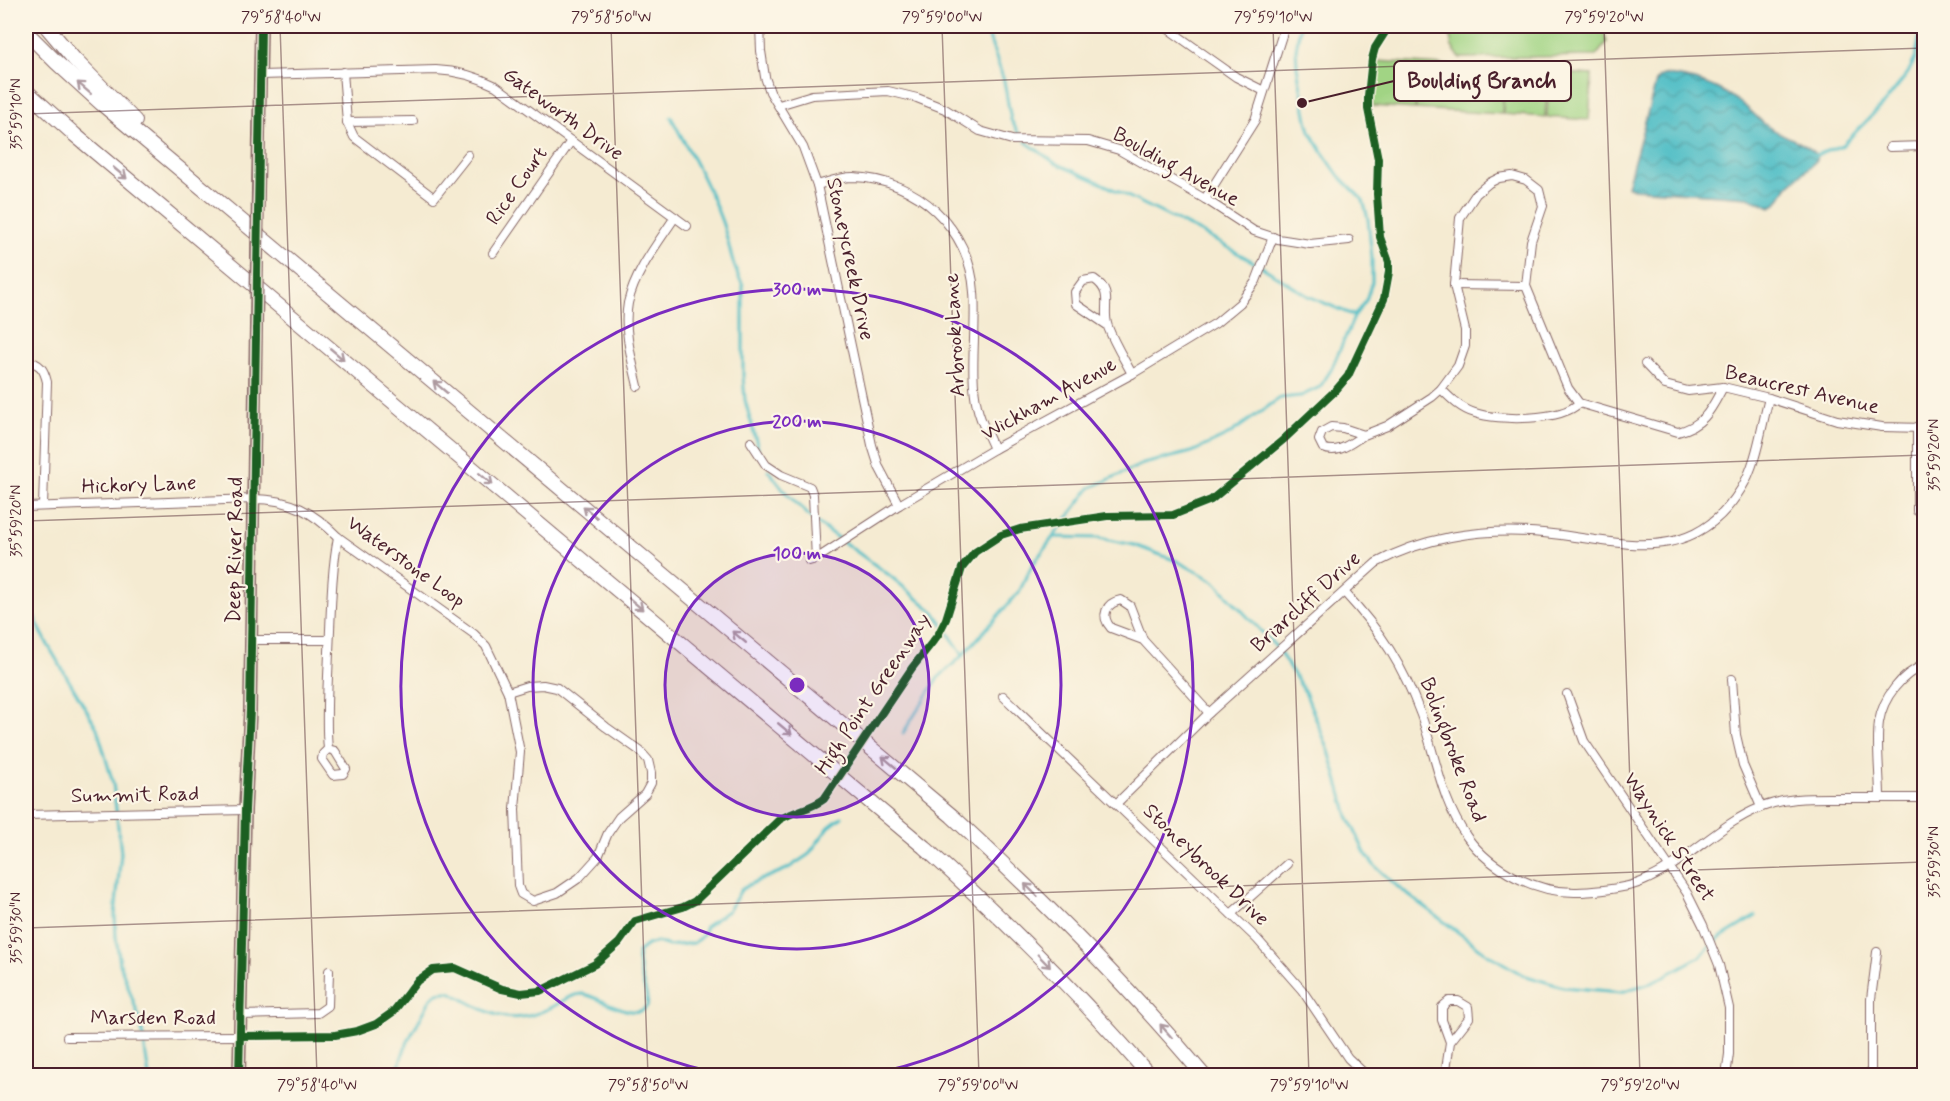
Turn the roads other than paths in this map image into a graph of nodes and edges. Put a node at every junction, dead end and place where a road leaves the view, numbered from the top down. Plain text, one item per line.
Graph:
1 (46, 26) edge
2 (261, 26) edge
3 (760, 26) edge
4 (1164, 26) edge
5 (1285, 26) edge
6 (26, 32) edge
7 (343, 72) junction
8 (261, 75) junction
9 (1264, 90) junction
10 (26, 91) edge
11 (26, 100) edge
12 (779, 105) junction
13 (413, 121) dead end
14 (347, 122) junction
15 (75, 135) junction
16 (571, 141) junction
17 (1924, 146) edge
18 (1890, 147) dead end
19 (468, 155) dead end
20 (193, 180) junction
21 (817, 185) junction
22 (1205, 199) junction
23 (675, 217) junction
24 (687, 226) dead end
25 (1273, 237) junction
26 (1348, 240) dead end
27 (493, 253) dead end
28 (1454, 285) junction
29 (1526, 286) junction
30 (1107, 325) junction
31 (26, 361) edge
32 (1646, 364) dead end
33 (1132, 374) junction
34 (638, 386) dead end
35 (1723, 387) junction
36 (1441, 389) junction
37 (1769, 398) junction
38 (1579, 403) junction
39 (1921, 428) edge
40 (1364, 435) junction
41 (751, 442) dead end
42 (994, 449) junction
43 (254, 499) junction
44 (899, 505) junction
45 (43, 506) junction
46 (26, 507) edge
47 (1917, 511) dead end
48 (338, 537) junction
49 (1345, 593) junction
50 (251, 640) junction
51 (330, 640) junction
52 (1143, 640) junction
53 (1924, 665) edge
54 (1732, 679) dead end
55 (508, 692) junction
56 (1567, 694) dead end
57 (1003, 696) dead end
58 (1209, 713) junction
59 (328, 749) dead end
60 (1880, 798) junction
61 (1924, 798) edge
62 (1116, 804) junction
63 (1761, 807) junction
64 (245, 810) junction
65 (26, 815) edge
66 (1287, 864) dead end
67 (1669, 866) junction
68 (1231, 914) junction
69 (1877, 952) dead end
70 (329, 971) dead end
71 (240, 1015) junction
72 (240, 1036) junction
73 (67, 1037) dead end
74 (1450, 1042) junction
75 (239, 1076) edge
76 (1150, 1076) edge
77 (1204, 1076) edge
78 (1367, 1076) edge
79 (1445, 1076) edge
80 (1726, 1076) edge
81 (1871, 1076) edge

1 - 20 highway
2 - 8 street, Deep River Road
3 - 12 street, Stoneycreek Drive
4 - 9 street
5 - 9 street
20 -> 6 highway
7 - 8 street, Gateworth Drive
7 - 14 street
7 - 16 street, Gateworth Drive
8 - 43 street, Deep River Road, bridge
9 - 22 street
10 - 15 highway
11 - 15 highway
12 - 21 street, Stoneycreek Drive
12 - 22 street, Boulding Avenue
13 - 14 street
14 - 19 street
15 -> 76 highway
16 - 23 street, Gateworth Drive
16 - 27 street, Rice Court
17 - 18 street
77 -> 20 highway
21 - 42 street, Arbrook Lane
21 - 44 street, Stoneycreek Drive
22 - 25 street, Boulding Avenue
23 - 24 street, Gateworth Drive
23 - 34 street
25 - 26 street, Boulding Avenue
25 - 33 street, Wickham Avenue
28 - 29 street
28 - 29 street
28 - 36 street
29 - 38 street
30 - 30 street
30 - 33 street
31 - 45 street
32 - 35 street, Beaucrest Avenue
33 - 42 street, Wickham Avenue
35 - 37 street, Beaucrest Avenue
35 - 38 street
36 - 38 street
36 - 40 street
37 - 39 street, Beaucrest Avenue
37 - 49 street, Briarcliff Drive
39 - 47 street
40 - 40 street
41 - 44 street, Wickham Avenue
42 - 44 street, Wickham Avenue
43 - 45 street, Hickory Lane
43 - 48 street, Waterstone Loop
43 - 50 street, Deep River Road
45 - 46 street, Hickory Lane
48 - 51 street
48 - 55 street, Waterstone Loop
49 - 58 street, Briarcliff Drive
49 - 67 street, Bolingbroke Road
50 - 51 street
50 - 64 street, Deep River Road
51 - 59 street
52 - 52 street
52 - 58 street
53 - 60 street
54 - 63 street
55 - 55 street, Waterstone Loop
56 - 67 street, Waynick Street
57 - 62 street, Stoneybrook Drive
58 - 62 street, Briarcliff Drive
60 - 61 street, Bolingbroke Road
60 - 63 street, Bolingbroke Road
62 - 68 street, Stoneybrook Drive
63 - 67 street, Bolingbroke Road
64 - 65 street, Summit Road
64 - 71 street, Deep River Road
66 - 68 street
67 - 80 street, Waynick Street
68 - 78 street, Stoneybrook Drive
69 - 81 street
70 - 71 street, Marsden Road
71 - 72 street, Deep River Road
72 - 73 street, Marsden Road
72 - 75 street, Deep River Road
74 - 74 street
74 - 79 street

